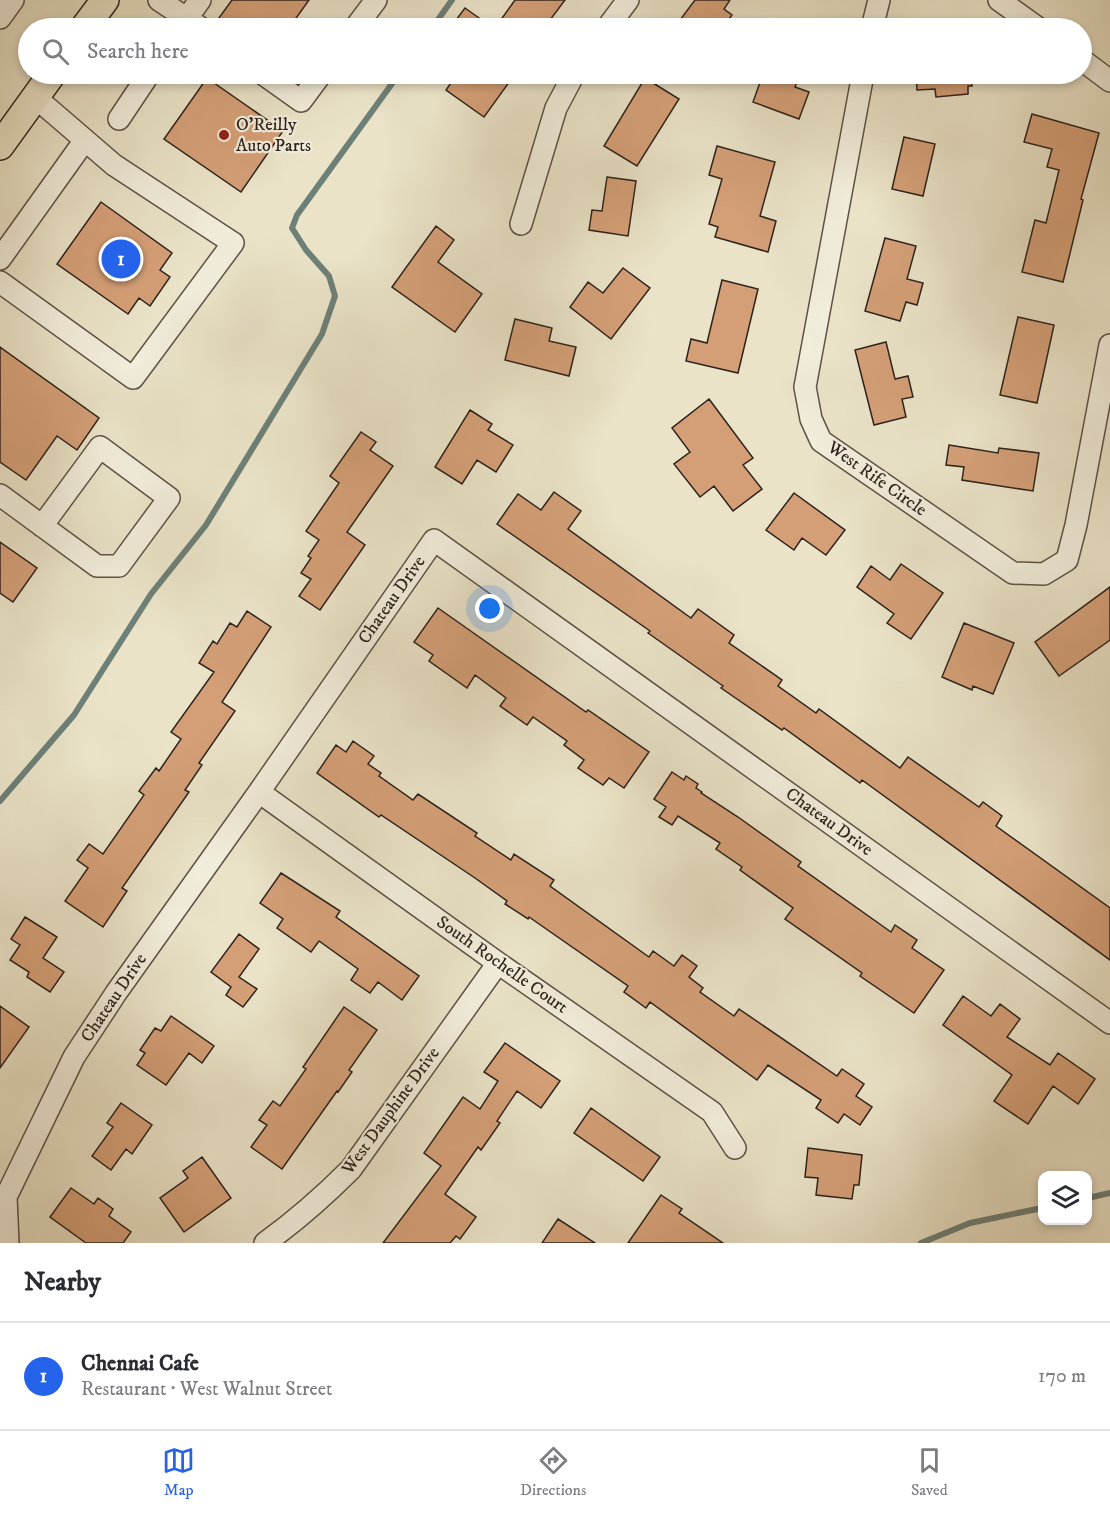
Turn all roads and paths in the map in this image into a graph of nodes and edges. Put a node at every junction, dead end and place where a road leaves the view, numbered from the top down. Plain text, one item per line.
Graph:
1 (13, 0) edge
2 (105, 0) edge
3 (159, 0) edge
4 (200, 0) edge
5 (376, 0) edge
6 (628, 0) edge
7 (879, 0) edge
8 (999, 0) edge
9 (0, 18) edge
10 (92, 18) edge
11 (181, 18) edge
12 (192, 18) edge
13 (362, 18) edge
14 (614, 18) edge
15 (874, 18) edge
16 (1024, 18) edge
17 (1092, 68) edge
18 (1110, 81) edge
19 (45, 84) edge
20 (142, 84) edge
21 (277, 84) edge
22 (314, 84) edge
23 (569, 84) edge
24 (861, 84) edge
25 (35, 97) junction
26 (118, 119) dead end
27 (85, 140) junction
28 (0, 146) edge
29 (521, 224) dead end
30 (0, 259) edge
31 (0, 282) edge
32 (1110, 345) edge
33 (0, 495) edge
34 (42, 526) junction
35 (259, 792) junction
36 (498, 963) junction
37 (1110, 1023) edge
38 (735, 1148) dead end
39 (8, 1243) edge
40 (265, 1243) edge

1 - 9 street
2 - 10 main road
3 - 11 street
4 - 12 street
5 - 13 street
6 - 14 street
7 - 15 street
8 - 16 street
17 - 18 street
19 - 25 main road
20 - 26 street
21 - 22 street
23 - 29 street
24 - 32 street, West Rife Circle
25 - 27 street
25 - 28 main road
27 - 30 street
27 - 31 street
33 - 34 street
34 - 34 street
35 - 36 street, South Rochelle Court
35 - 37 street, Chateau Drive
35 - 39 street, Chateau Drive
36 - 38 street, South Rochelle Court
36 - 40 street, West Dauphine Drive

